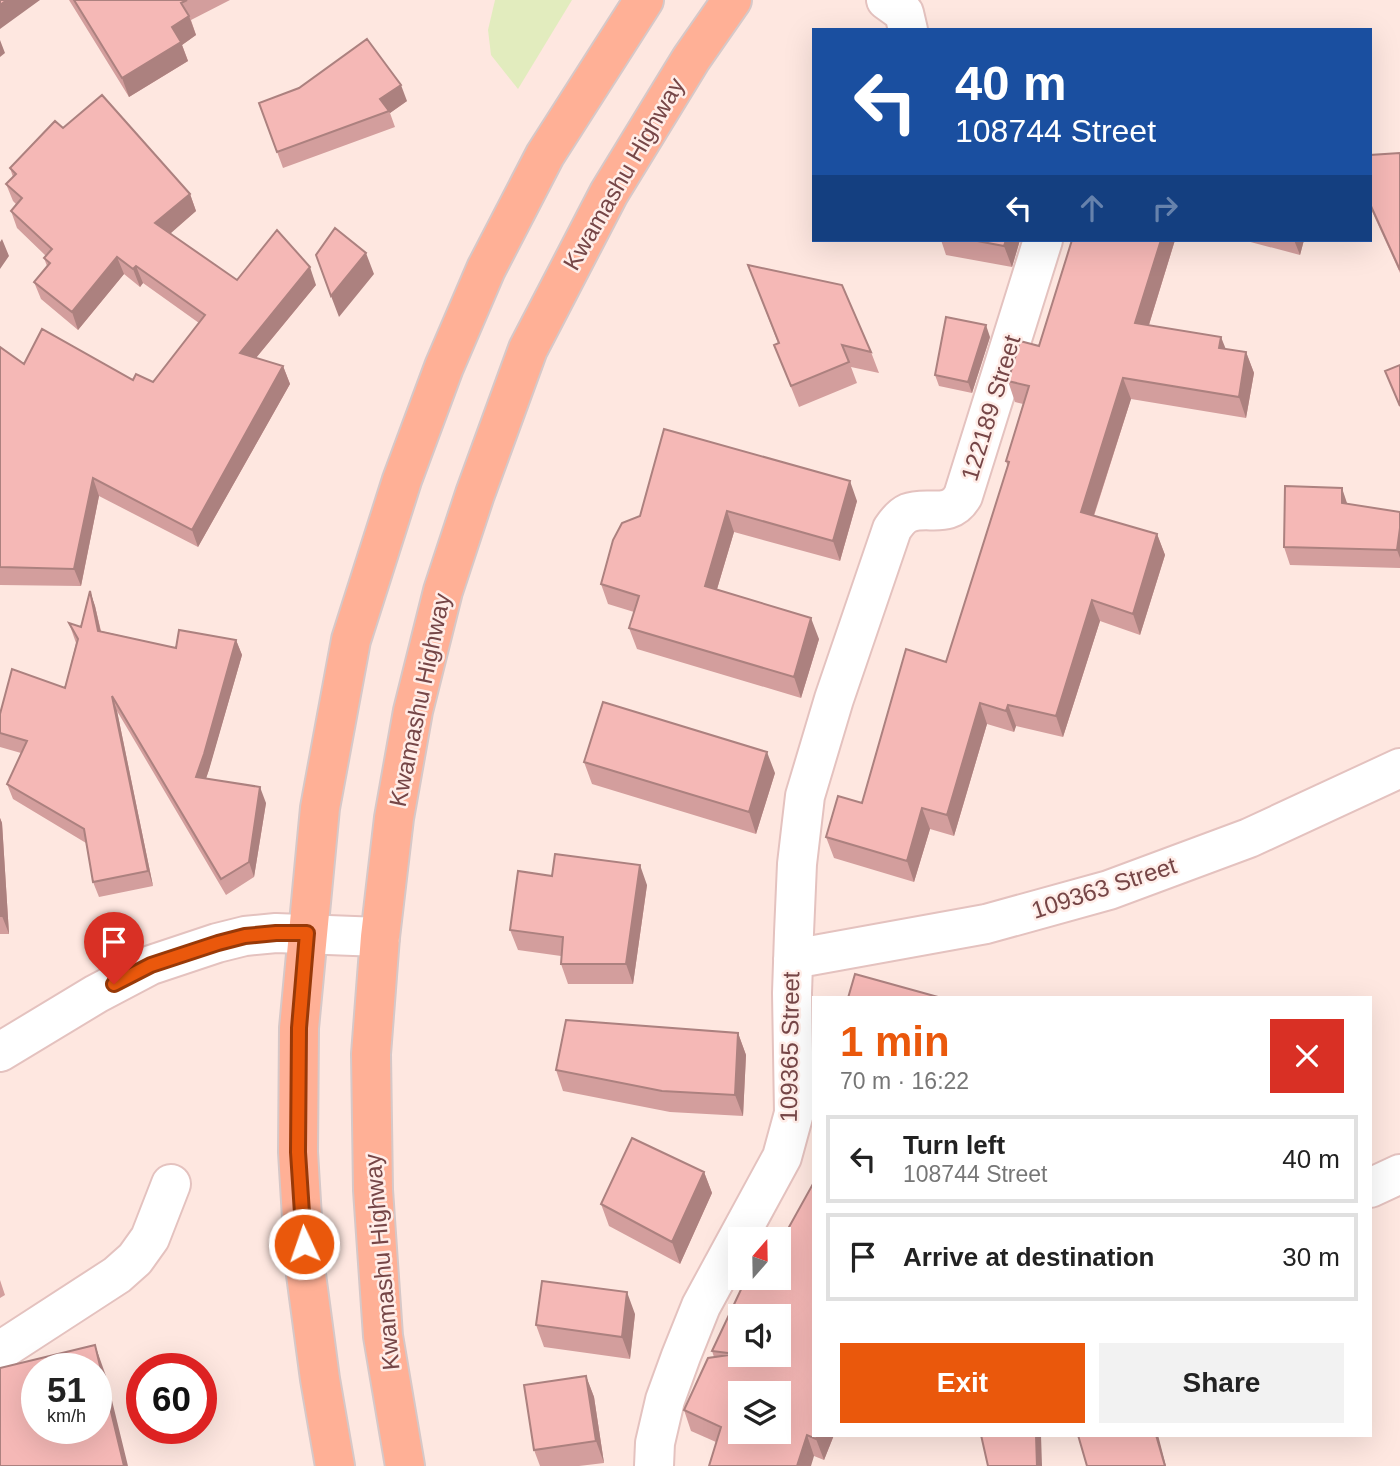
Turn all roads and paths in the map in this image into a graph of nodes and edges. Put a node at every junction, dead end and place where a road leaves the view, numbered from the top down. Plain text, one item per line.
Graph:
1 (644, 0) edge
2 (732, 0) edge
3 (886, 0) edge
4 (908, 28) edge
5 (1042, 242) edge
6 (892, 529) joint
7 (1400, 768) edge
8 (307, 933) junction
9 (380, 937) junction
10 (793, 959) junction
11 (0, 1052) edge
12 (1400, 1174) edge
13 (171, 1184) dead end
14 (1372, 1187) edge
15 (0, 1351) edge
16 (335, 1466) edge
17 (405, 1466) edge
18 (654, 1466) edge

1 - 8 main road
2 - 9 main road, Kwamashu Highway
3 - 4 street
5 - 6 street, 122189 Street
6 - 10 street, 109365 Street
7 - 10 street, 109363 Street
8 - 9 street
8 - 11 street
8 - 16 main road
9 - 17 main road, Kwamashu Highway
10 - 18 street, 109365 Street
12 - 14 street
13 - 15 street

